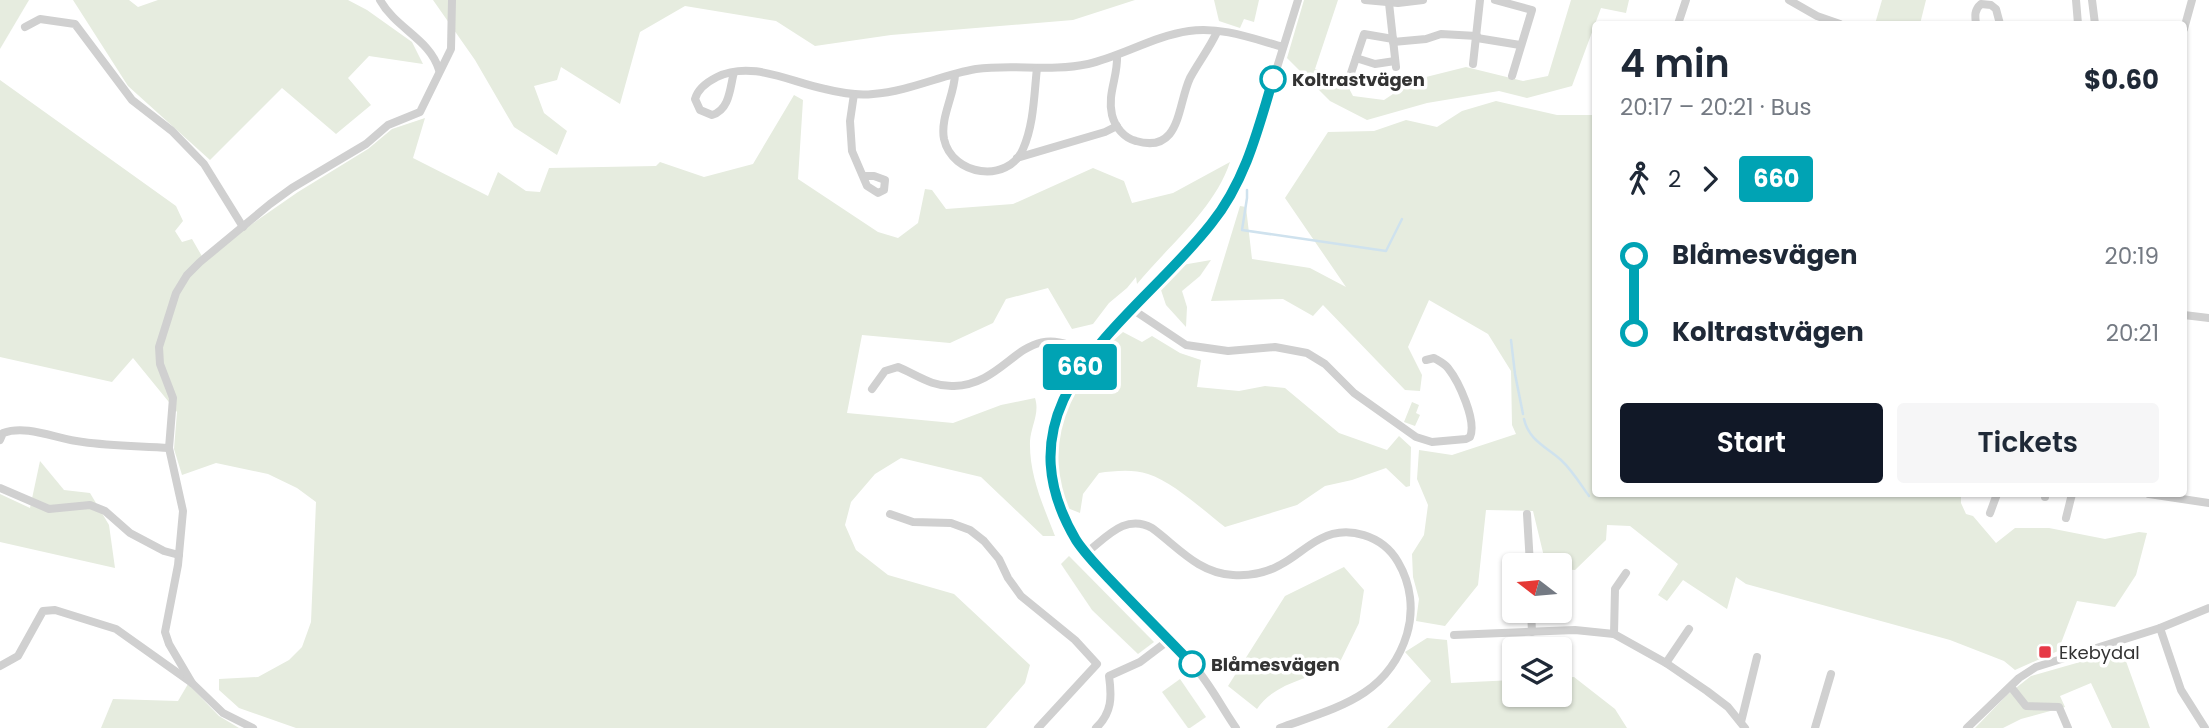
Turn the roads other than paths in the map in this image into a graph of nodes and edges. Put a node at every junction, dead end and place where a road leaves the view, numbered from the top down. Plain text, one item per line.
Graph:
1 (380, 0) edge
2 (452, 0) edge
3 (1298, 0) edge
4 (1365, 0) edge
5 (1480, 0) edge
6 (1495, 0) edge
7 (1686, 0) edge
8 (1789, 0) edge
9 (2076, 0) edge
10 (2092, 0) edge
11 (2192, 0) edge
12 (1418, 1) edge
13 (1393, 2) edge
14 (1819, 20) edge
15 (1679, 21) edge
16 (1976, 21) edge
17 (1999, 21) edge
18 (2078, 21) edge
19 (2095, 21) edge
20 (2186, 21) edge
21 (25, 27) dead end
22 (1217, 32) junction
23 (1477, 37) junction
24 (1393, 41) junction
25 (1520, 45) junction
26 (1283, 47) junction
27 (1117, 56) junction
28 (1356, 58) junction
29 (1473, 64) dead end
30 (1037, 68) junction
31 (439, 70) junction
32 (734, 72) junction
33 (955, 75) junction
34 (1350, 76) dead end
35 (1512, 76) dead end
36 (854, 94) junction
37 (1117, 126) junction
38 (1017, 158) junction
39 (864, 177) dead end
40 (243, 227) junction
41 (1132, 309) junction
42 (2187, 315) edge
43 (2209, 318) edge
44 (1089, 355) junction
45 (1426, 360) dead end
46 (872, 389) dead end
47 (0, 440) edge
48 (169, 448) junction
49 (0, 488) edge
50 (1996, 497) edge
51 (2071, 497) edge
52 (2169, 497) edge
53 (2209, 503) edge
54 (1990, 513) dead end
55 (890, 514) dead end
56 (1527, 514) dead end
57 (2066, 518) dead end
58 (1086, 553) junction
59 (1529, 553) edge
60 (179, 555) junction
61 (1626, 573) dead end
62 (2209, 608) edge
63 (1532, 623) edge
64 (2160, 628) junction
65 (1689, 629) dead end
66 (1532, 632) junction
67 (1454, 635) dead end
68 (1614, 635) junction
69 (1169, 640) junction
70 (1757, 657) dead end
71 (1666, 663) junction
72 (1097, 664) junction
73 (0, 666) edge
74 (1831, 674) dead end
75 (1108, 676) junction
76 (192, 682) junction
77 (2011, 687) junction
78 (1743, 725) edge
79 (253, 728) edge
80 (1038, 728) edge
81 (1096, 728) edge
82 (1236, 728) edge
83 (1280, 728) edge
84 (1815, 728) edge
85 (1967, 728) edge
86 (2068, 728) edge
87 (2205, 728) edge

1 - 31 street
2 - 31 street
3 - 26 street
4 - 13 street
5 - 23 street
6 - 25 street
7 - 15 street
8 - 14 street
9 - 18 street
10 - 19 street
11 - 20 street
12 - 13 street
13 - 24 street
16 - 17 street
21 - 40 street
22 - 26 street
22 - 27 street
22 - 37 street
23 - 24 street
23 - 25 street
23 - 29 street
24 - 28 street
24 - 28 street
25 - 35 street
26 - 41 street
27 - 30 street
27 - 37 street
28 - 34 street
30 - 33 street
30 - 38 street
31 - 40 street
32 - 32 street
32 - 36 street
33 - 36 street
33 - 38 street
36 - 39 street
37 - 38 street
40 - 48 street
41 - 44 street
41 - 45 street
42 - 43 street
44 - 46 street
44 - 58 street
47 - 48 street
48 - 60 street
49 - 60 street
50 - 54 street
51 - 57 street
52 - 53 street
55 - 72 street
56 - 59 street
58 - 69 street
58 - 83 street
60 - 76 street
61 - 68 street
62 - 64 street
63 - 66 street
64 - 77 street
64 - 87 street
65 - 71 street
66 - 67 street
66 - 68 street
68 - 71 street
69 - 75 street
69 - 82 street
70 - 78 street
71 - 78 street
72 - 75 street
72 - 80 street
73 - 76 street
74 - 84 street
75 - 81 street
76 - 79 street
77 - 85 street
77 - 86 street

